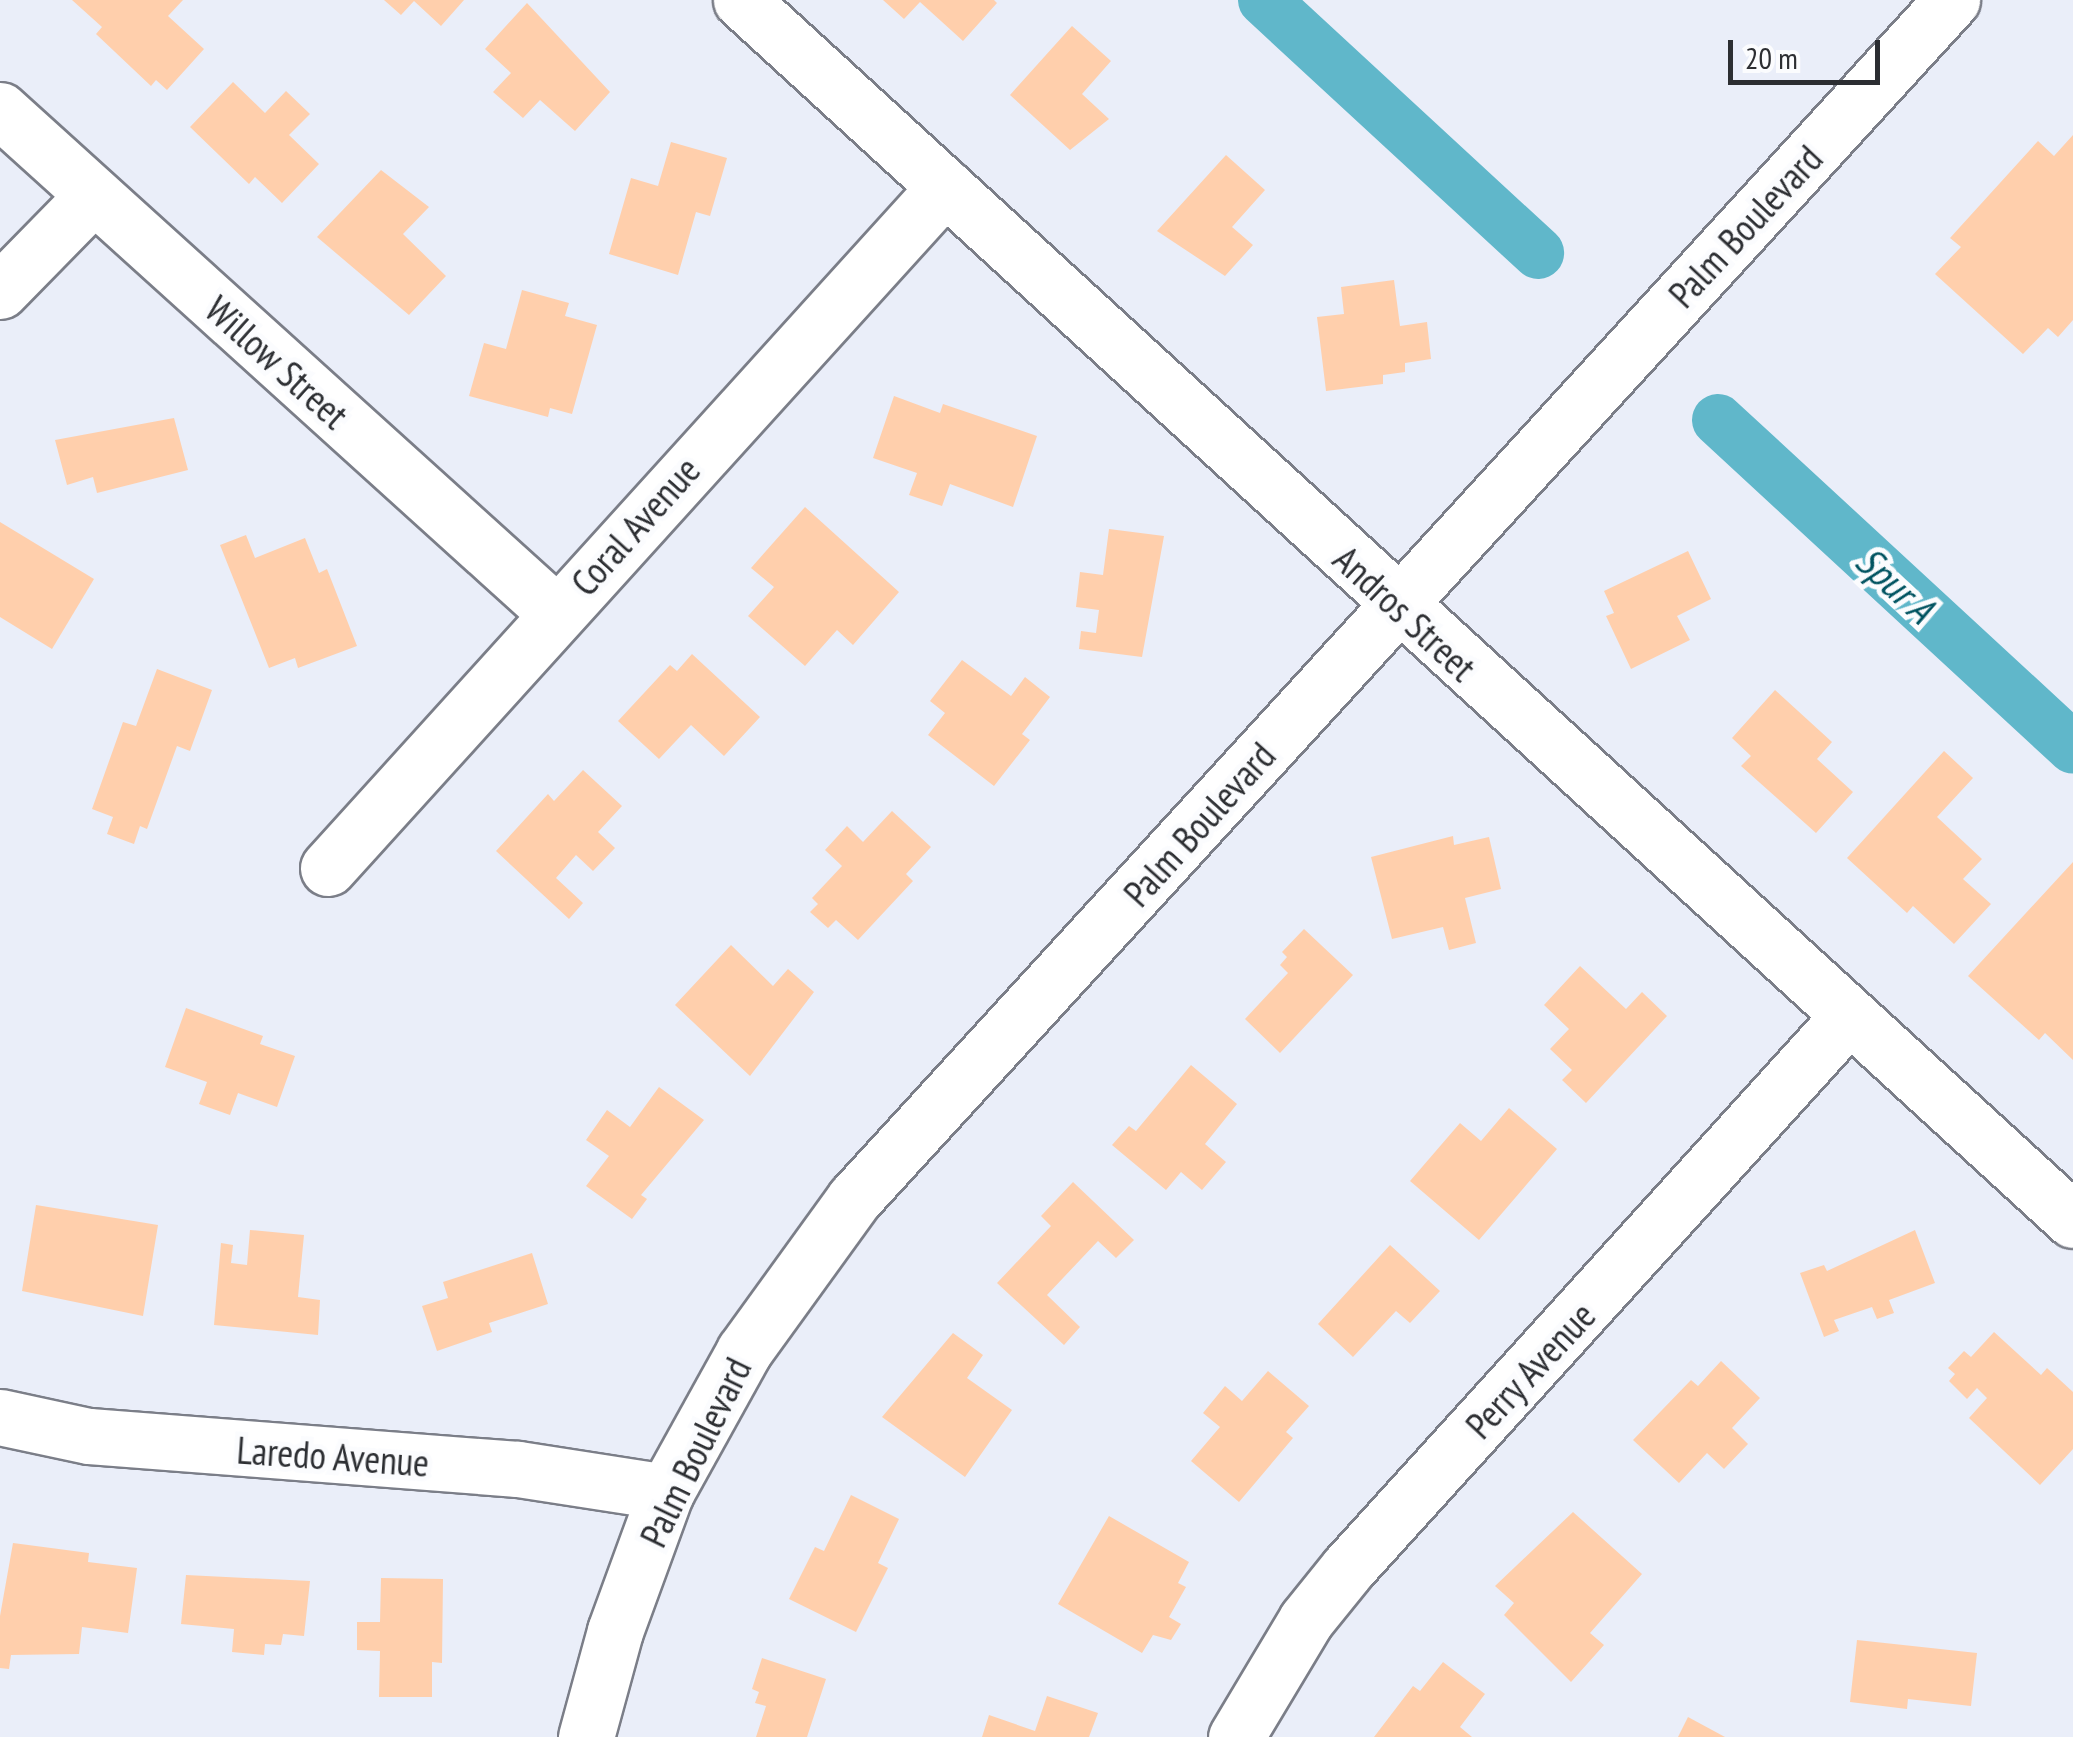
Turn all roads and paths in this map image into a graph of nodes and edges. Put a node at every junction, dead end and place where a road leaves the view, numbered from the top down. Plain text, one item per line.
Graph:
1 (741, 0) edge
2 (1952, 0) edge
3 (0, 110) edge
4 (946, 187) junction
5 (94, 195) junction
6 (0, 291) edge
7 (1399, 608) junction
8 (556, 613) junction
9 (328, 868) dead end
10 (1846, 1018) junction
11 (2073, 1220) edge
12 (0, 1418) edge
13 (666, 1492) junction
14 (586, 1737) edge
15 (1236, 1737) edge

1 - 4 street, Andros Street
2 - 7 street, Palm Boulevard
3 - 5 street, Willow Street
4 - 7 street, Andros Street
4 - 8 street, Coral Avenue
5 - 6 street
5 - 8 street, Willow Street
7 - 10 street, Andros Street
7 - 13 street, Palm Boulevard
8 - 9 street, Coral Avenue
10 - 11 street, Andros Street
10 - 15 street, Perry Avenue
12 - 13 street, Laredo Avenue
13 - 14 street, Palm Boulevard

